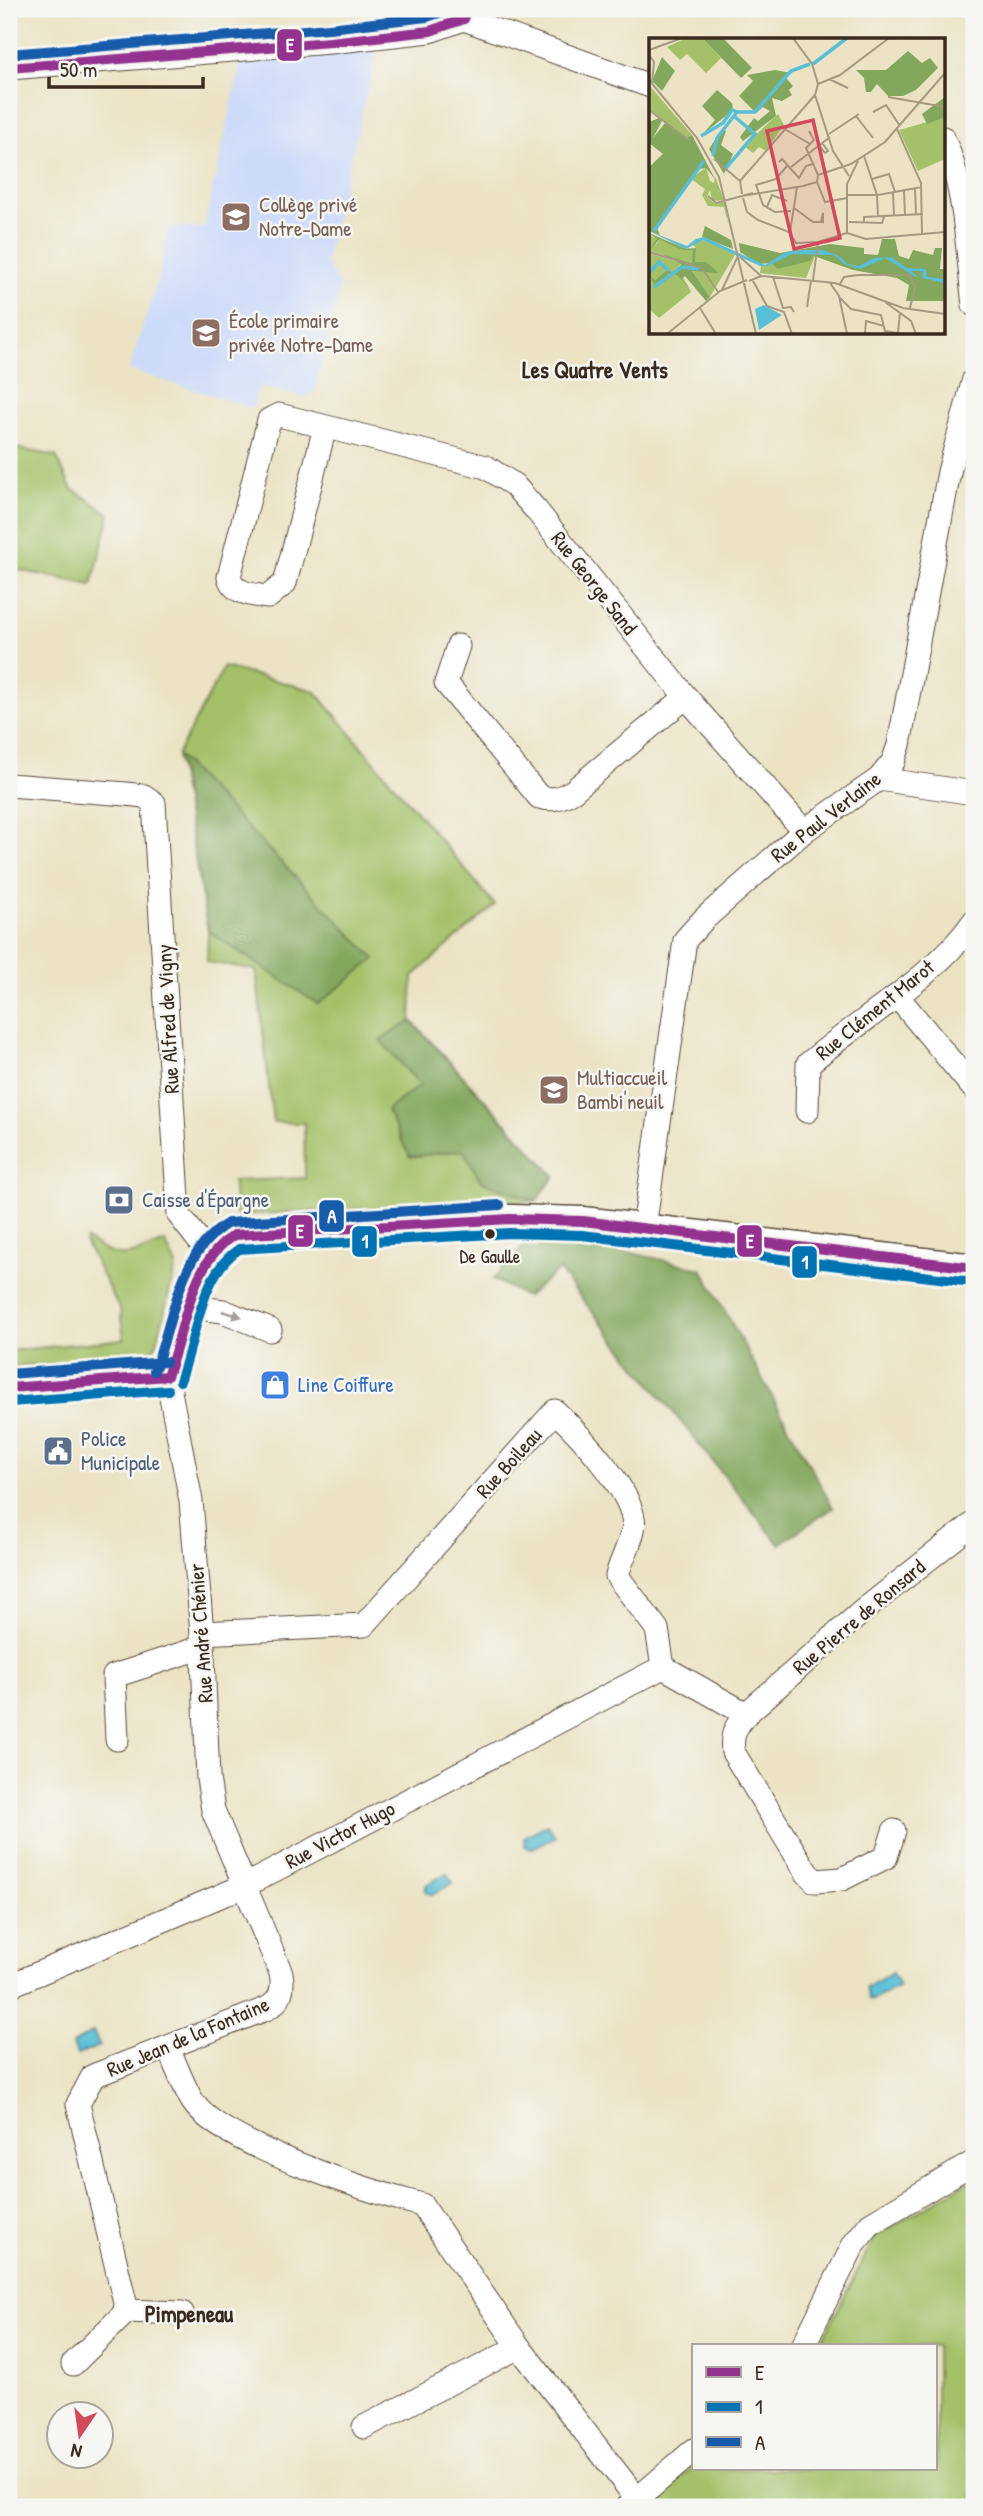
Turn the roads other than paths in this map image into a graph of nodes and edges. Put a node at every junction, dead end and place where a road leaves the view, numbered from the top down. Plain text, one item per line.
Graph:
1 (467, 14) edge
2 (9, 68) edge
3 (649, 86) edge
4 (944, 140) edge
5 (974, 305) edge
6 (974, 379) edge
7 (325, 427) junction
8 (458, 646) dead end
9 (686, 697) junction
10 (879, 779) junction
11 (9, 785) edge
12 (974, 793) edge
13 (804, 831) junction
14 (974, 921) edge
15 (897, 996) junction
16 (974, 1089) edge
17 (807, 1111) dead end
18 (645, 1228) junction
19 (210, 1255) junction
20 (974, 1268) edge
21 (191, 1307) junction
22 (270, 1330) dead end
23 (167, 1376) junction
24 (9, 1388) edge
25 (974, 1523) edge
26 (202, 1640) junction
27 (663, 1667) junction
28 (746, 1714) junction
29 (117, 1739) dead end
30 (894, 1831) dead end
31 (246, 1885) junction
32 (9, 1986) edge
33 (168, 2048) junction
34 (974, 2162) edge
35 (127, 2311) junction
36 (182, 2314) dead end
37 (804, 2344) edge
38 (519, 2347) junction
39 (73, 2364) dead end
40 (364, 2427) dead end
41 (692, 2452) edge
42 (632, 2503) edge

1 - 2 street
1 - 3 street
4 - 5 street
6 - 10 street, Rue Paul Verlaine
7 - 7 street, Rue George Sand
7 - 9 street, Rue George Sand
8 - 9 street
9 - 13 street, Rue George Sand
10 - 12 street
10 - 13 street, Rue Paul Verlaine
11 - 19 street, Rue Alfred de Vigny
13 - 18 street, Rue Paul Verlaine
14 - 15 street, Rue Clément Marot
15 - 16 street
15 - 17 street, Rue Clément Marot
18 - 19 street
18 - 20 street
19 - 21 street
21 -> 22 street
21 - 23 street
23 - 24 street
23 - 26 street, Rue André Chénier
25 - 28 street, Rue Pierre de Ronsard
26 - 27 street, Rue Boileau
26 - 29 street
26 - 31 street, Rue André Chénier
27 - 28 street
27 - 31 street, Rue Victor Hugo
28 - 30 street
31 - 32 street, Rue Victor Hugo
31 - 33 street, Rue Jean de la Fontaine
33 - 35 street, Rue Jean de la Fontaine
33 - 38 street
34 - 37 street
35 - 36 street
35 - 39 street
38 - 40 street
38 - 42 street
41 - 42 street

